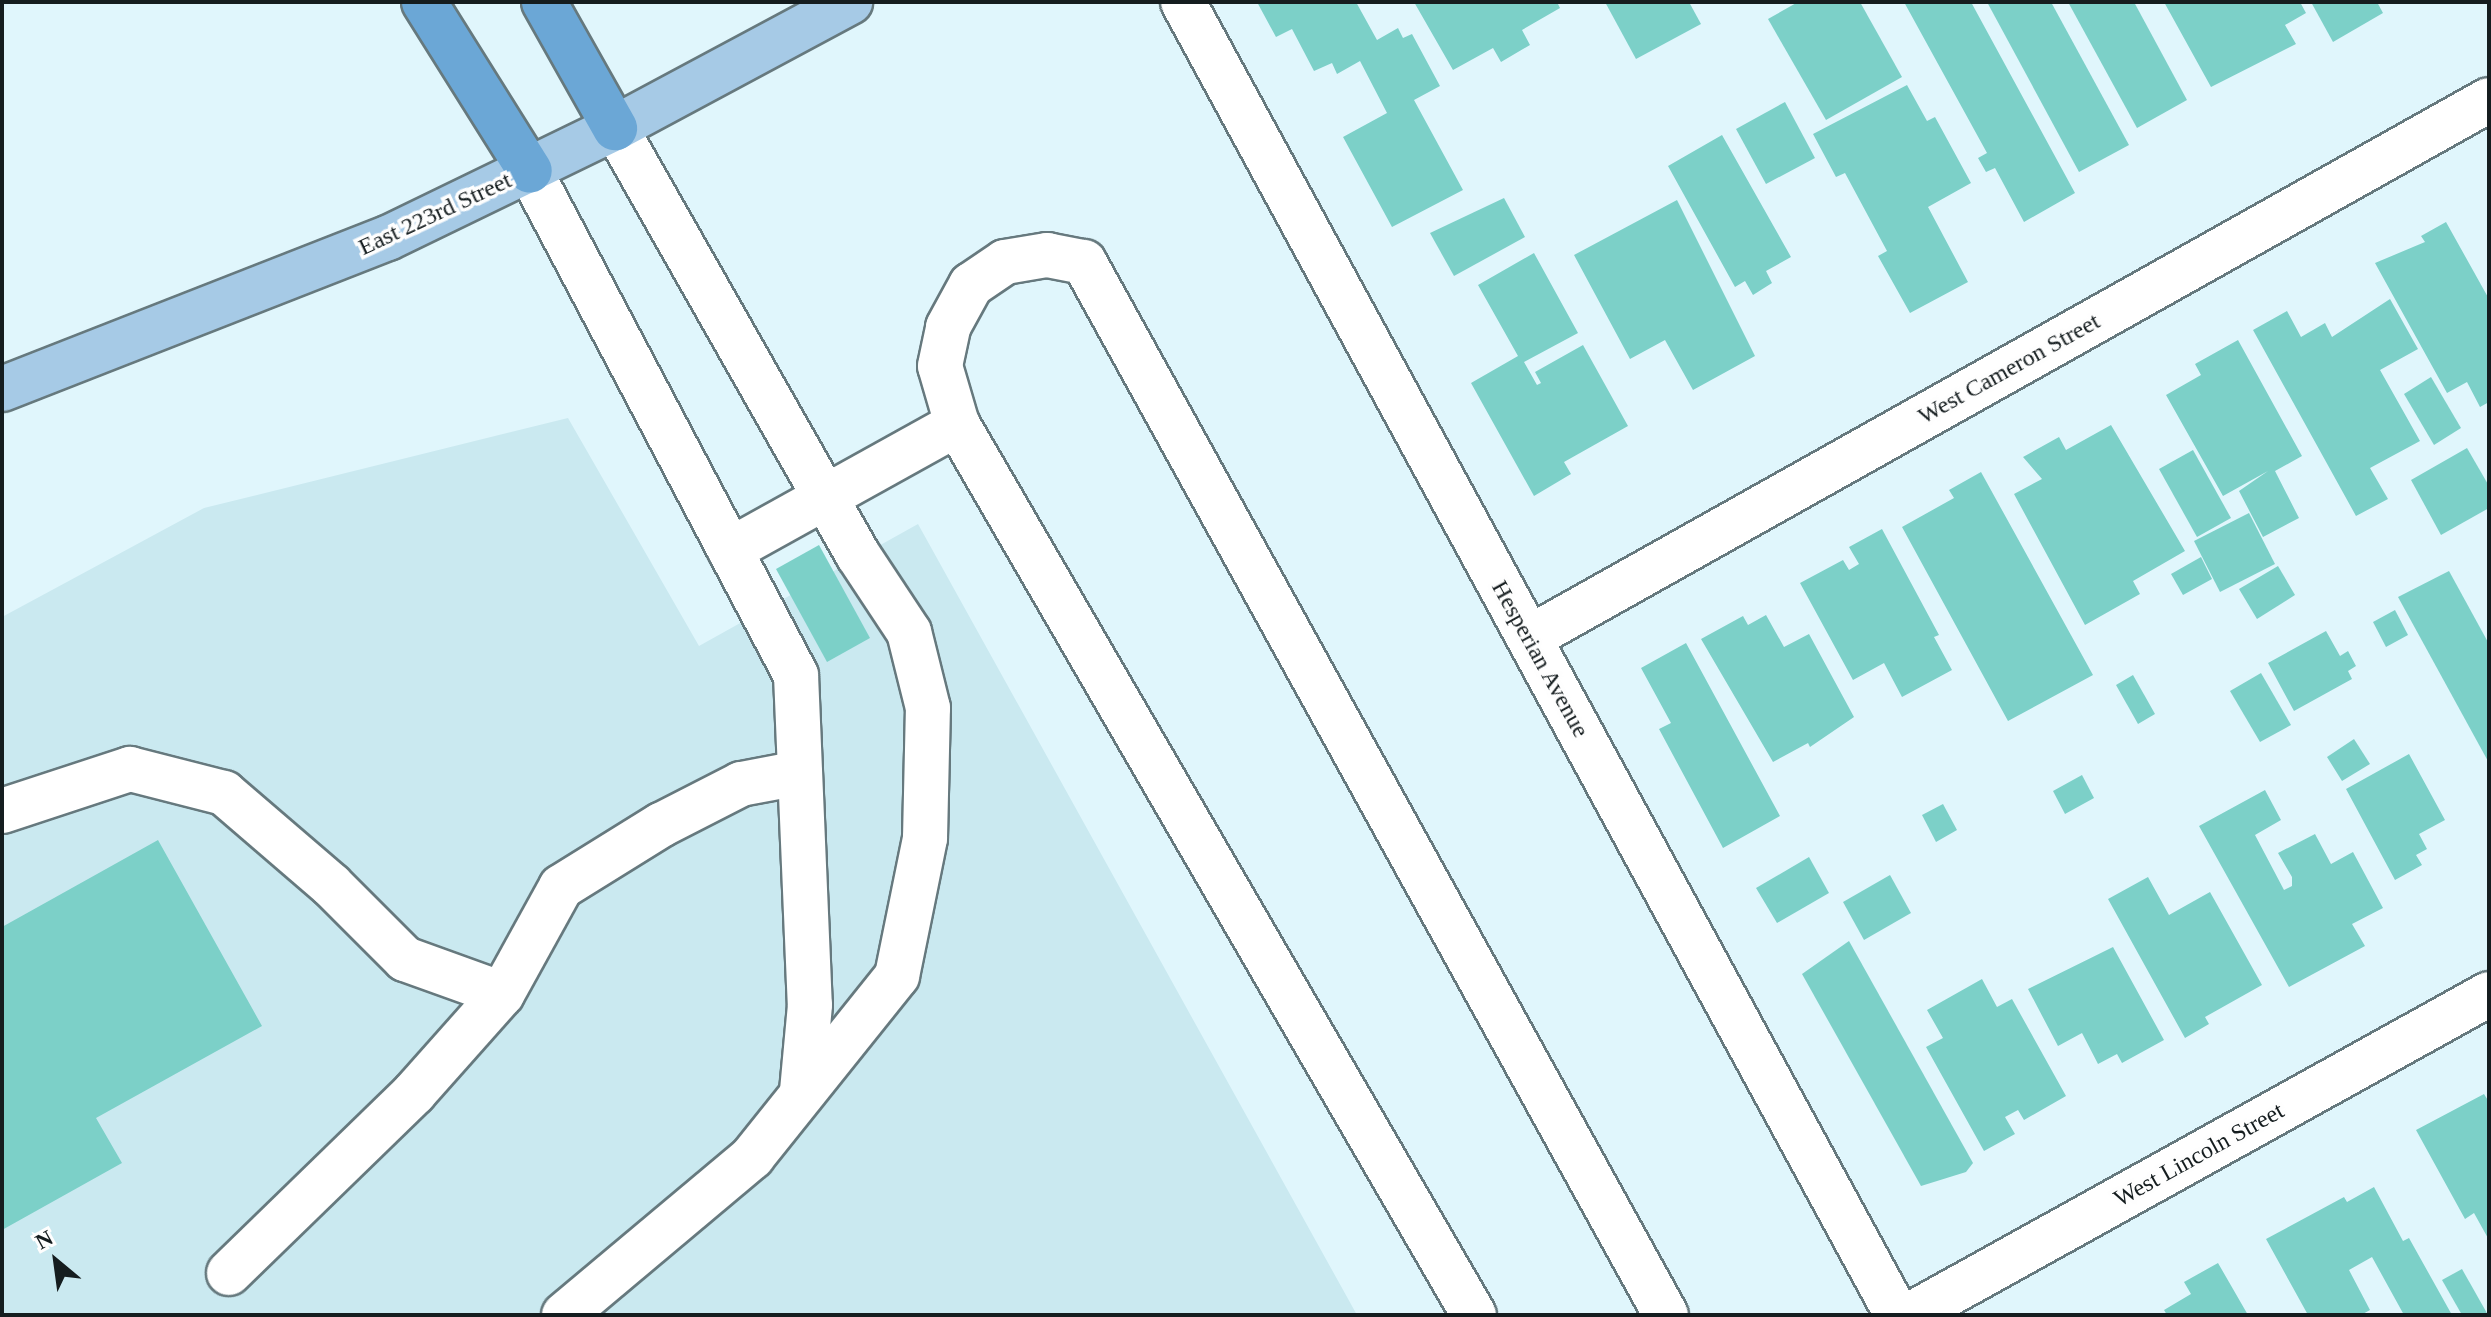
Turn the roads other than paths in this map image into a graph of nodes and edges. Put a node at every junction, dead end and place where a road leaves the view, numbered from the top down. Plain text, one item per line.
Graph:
1 (424, 2) edge
2 (544, 2) edge
3 (850, 2) edge
4 (1183, 2) edge
5 (2489, 100) edge
6 (615, 128) junction
7 (530, 171) junction
8 (2, 389) edge
9 (957, 424) junction
10 (825, 497) junction
11 (730, 550) junction
12 (1529, 638) junction
13 (800, 773) junction
14 (2, 811) edge
15 (502, 994) junction
16 (2489, 994) edge
17 (802, 1092) junction
18 (229, 1273) dead end
19 (564, 1315) edge
20 (1474, 1315) edge
21 (1666, 1315) edge
22 (1897, 1315) edge
23 (1910, 1315) edge

1 - 7 highway
2 - 6 highway
3 - 6 main road, East 223rd Street
4 - 12 street, Hesperian Avenue
5 - 12 street, West Cameron Street
6 - 7 main road, East 223rd Street
6 - 10 street
7 - 8 main road, East 223rd Street
7 - 11 street
9 - 10 street
9 - 20 street
9 - 21 street
10 - 11 street
10 - 17 street
11 - 13 street
12 - 22 street, Hesperian Avenue
13 - 15 street
13 - 17 street
14 - 15 street
15 - 18 street
16 - 23 street, West Lincoln Street
17 - 19 street

